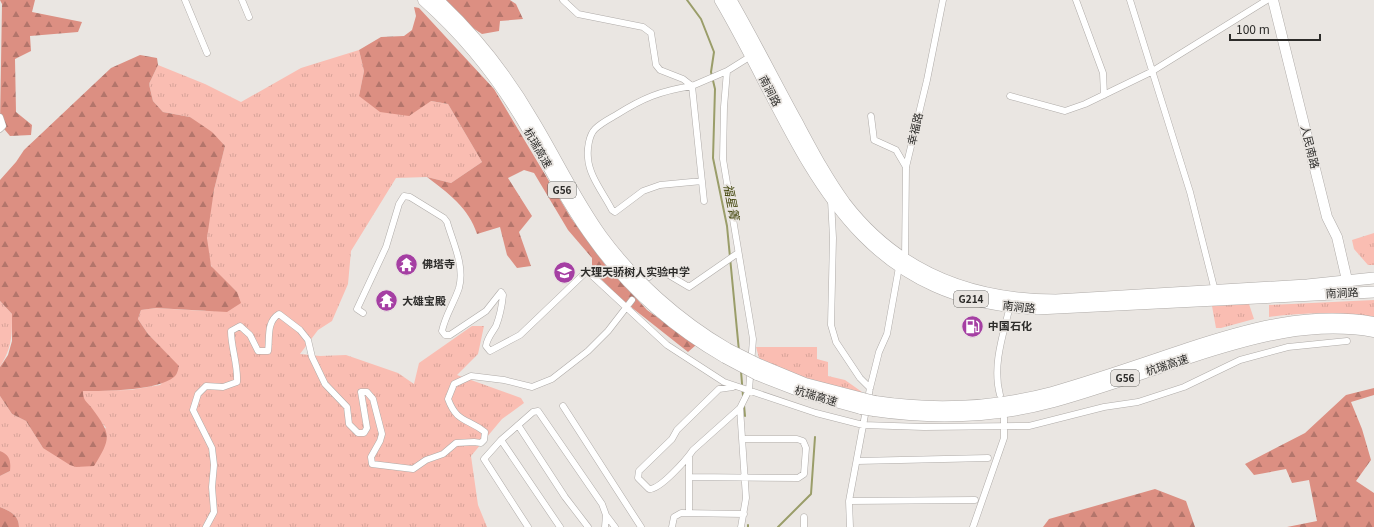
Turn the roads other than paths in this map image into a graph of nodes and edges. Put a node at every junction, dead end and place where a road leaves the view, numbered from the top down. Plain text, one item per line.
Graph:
1 (185, 0) edge
2 (242, 0) edge
3 (424, 0) edge
4 (437, 0) edge
5 (564, 0) edge
6 (720, 0) edge
7 (730, 0) edge
8 (943, 0) edge
9 (1076, 0) edge
10 (1130, 0) edge
11 (1267, 0) edge
12 (1273, 0) edge
13 (249, 17) dead end
14 (207, 53) dead end
15 (755, 54) junction
16 (727, 71) junction
17 (1151, 72) junction
18 (692, 86) junction
19 (1104, 95) junction
20 (1010, 96) dead end
21 (871, 116) dead end
22 (0, 117) edge
23 (0, 129) edge
24 (906, 167) junction
25 (702, 181) junction
26 (831, 199) junction
27 (704, 201) dead end
28 (736, 255) junction
29 (902, 264) junction
30 (650, 277) dead end
31 (1374, 278) edge
32 (1348, 281) junction
33 (1215, 291) junction
34 (1374, 292) edge
35 (1350, 293) junction
36 (632, 300) dead end
37 (1010, 306) junction
38 (625, 308) junction
39 (363, 313) dead end
40 (1374, 323) edge
41 (1374, 332) edge
42 (1347, 341) dead end
43 (726, 353) junction
44 (737, 387) junction
45 (870, 388) junction
46 (748, 390) junction
47 (1000, 395) dead end
48 (563, 406) dead end
49 (874, 406) junction
50 (740, 408) junction
51 (1004, 418) dead end
52 (518, 425) junction
53 (863, 425) junction
54 (1005, 428) junction
55 (743, 439) junction
56 (501, 440) junction
57 (689, 457) junction
58 (988, 458) dead end
59 (857, 461) junction
60 (689, 477) junction
61 (745, 478) junction
62 (975, 500) dead end
63 (849, 501) junction
64 (689, 513) junction
65 (744, 514) junction
66 (606, 515) junction
67 (804, 517) dead end
68 (206, 527) edge
69 (528, 527) edge
70 (560, 527) edge
71 (588, 527) edge
72 (605, 527) edge
73 (614, 527) edge
74 (641, 527) edge
75 (672, 527) edge
76 (741, 527) edge
77 (804, 527) edge
78 (850, 527) edge
79 (973, 527) edge

1 - 14 street
2 - 13 street
3 - 43 highway, 杭瑞高速 / G56
4 - 43 highway, 杭瑞高速 / G56
5 - 18 street
6 - 15 highway, 南涧路 / G214
7 - 15 highway, 南涧路 / G214
8 - 24 street, 幸福路
9 - 19 street
10 - 17 street
11 - 17 street
12 - 32 main road, 人民南路
15 - 16 street
15 - 26 highway, 南涧路 / G214
15 - 29 highway, 南涧路 / G214
16 - 18 street
16 - 28 street
17 - 19 street
17 - 33 street
18 - 25 street
18 - 25 street
19 - 20 street
21 - 24 street
22 - 23 street
24 - 29 street, 幸福路
25 - 27 street
26 - 29 highway, 南涧路 / G214
26 - 45 street
28 - 30 street
28 - 46 street
29 - 33 highway, 南涧路 / G214
29 - 37 highway, 南涧路 / G214
29 - 45 street, 幸福路
31 - 32 highway, 南涧路 / G214
32 - 33 highway, 南涧路 / G214
32 - 35 main road, 人民南路
34 - 35 highway, 南涧路 / G214
35 - 37 highway, 南涧路 / G214
36 - 38 street
37 - 47 street
38 - 39 street
38 - 44 street
38 - 68 street
40 - 49 highway, 杭瑞高速 / G56
41 - 49 highway, 杭瑞高速 / G56
42 - 54 street
43 - 49 highway, 杭瑞高速 / G56, bridge
44 - 46 street
44 - 57 street
45 - 53 street, 幸福路
46 - 50 street
46 - 53 street
48 - 74 street
50 - 55 street
50 - 57 street
51 - 54 street
52 - 56 street
52 - 66 street
52 - 71 street
53 - 54 street
53 - 59 street, 幸福路
54 - 79 street
55 - 61 street
55 - 61 street
56 - 69 street
56 - 70 street
57 - 60 street
58 - 59 street
59 - 63 street, 幸福路
60 - 61 street
60 - 64 street
61 - 65 street
62 - 63 street
63 - 78 street, 幸福路
64 - 65 street
64 - 75 street
65 - 76 street
66 - 72 street
66 - 73 street
67 - 77 street

